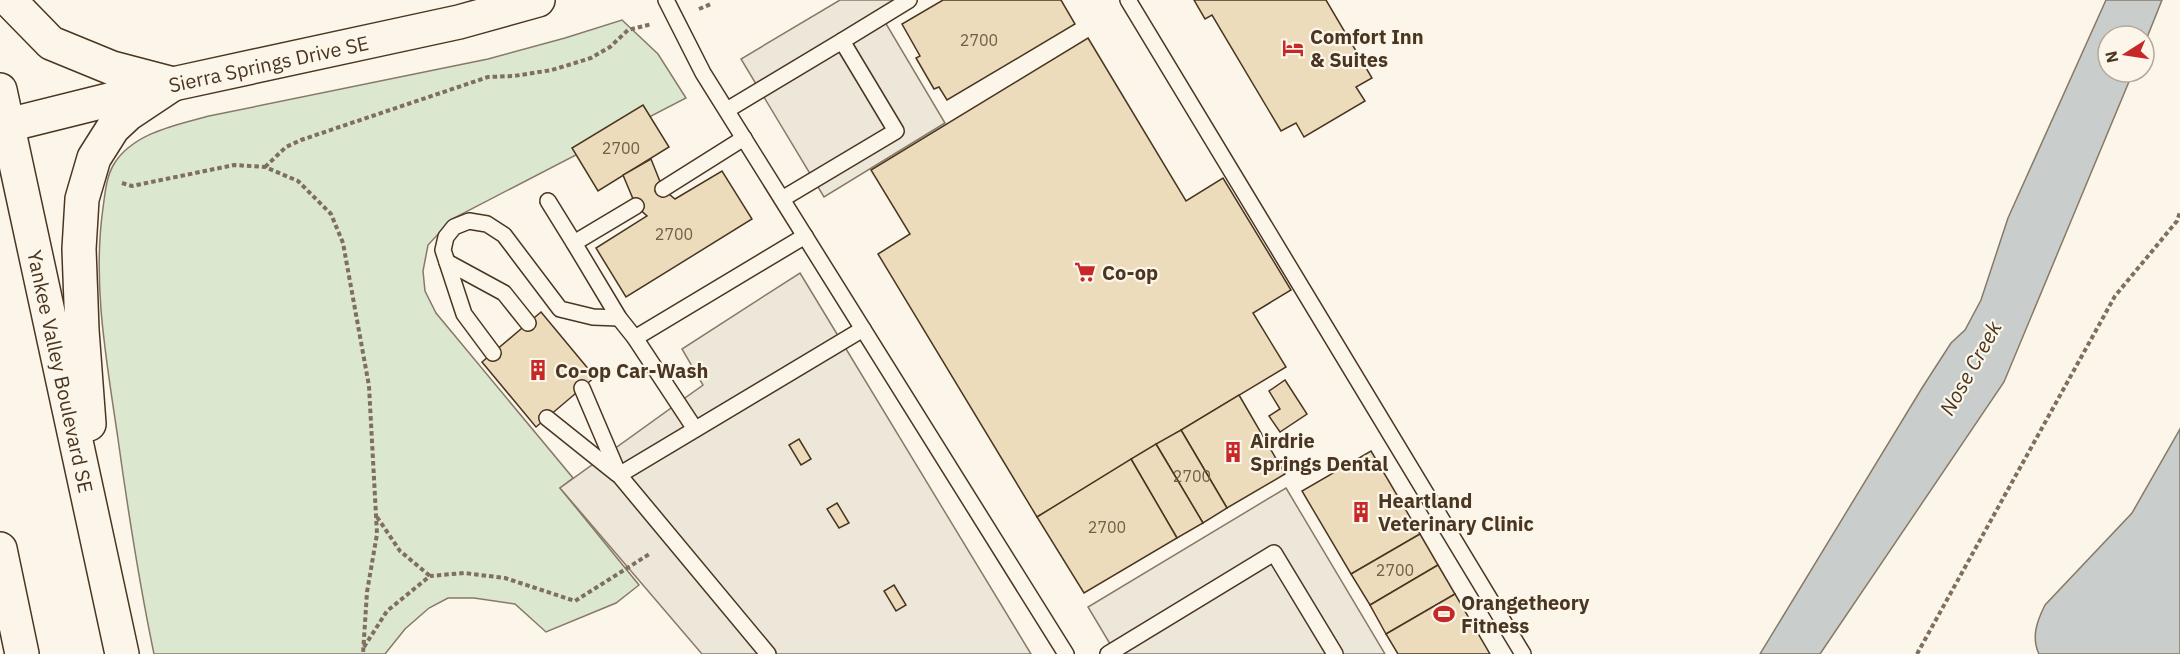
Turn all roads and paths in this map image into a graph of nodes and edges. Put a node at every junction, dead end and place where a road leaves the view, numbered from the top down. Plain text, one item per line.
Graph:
1 (9, 0) edge
2 (538, 0) edge
3 (666, 0) edge
4 (909, 0) edge
5 (1128, 0) edge
6 (628, 30) dead end
7 (842, 41) junction
8 (173, 84) junction
9 (0, 90) edge
10 (726, 110) junction
11 (4, 126) edge
12 (744, 138) junction
13 (265, 167) junction
14 (112, 180) dead end
15 (663, 189) dead end
16 (782, 199) junction
17 (548, 201) dead end
18 (636, 206) dead end
19 (2180, 212) edge
20 (805, 236) junction
21 (574, 243) junction
22 (447, 262) junction
23 (620, 318) junction
24 (528, 323) dead end
25 (863, 329) junction
26 (635, 338) junction
27 (493, 353) dead end
28 (582, 388) dead end
29 (547, 418) dead end
30 (694, 429) junction
31 (619, 475) junction
32 (376, 514) junction
33 (92, 519) junction
34 (672, 539) junction
35 (0, 549) edge
36 (430, 576) junction
37 (0, 581) edge
38 (13, 614) junction
39 (363, 648) junction
40 (22, 654) edge
41 (122, 654) edge
42 (363, 654) edge
43 (768, 654) edge
44 (1066, 654) edge
45 (1108, 654) edge
46 (1335, 654) edge
47 (1522, 654) edge
48 (1917, 654) edge

1 - 8 main road
2 - 8 main road, Sierra Springs Drive SE
3 - 10 lane
4 - 7 lane
5 - 47 lane
6 - 13 path
7 - 10 lane
7 - 16 lane
8 - 11 main road, Sierra Springs Drive SE
8 - 33 main road
9 - 11 main road, Yankee Valley Boulevard SE
10 - 12 lane
11 - 33 main road, Yankee Valley Boulevard SE
12 - 15 lane
12 - 16 lane
13 - 14 path
13 - 32 path
16 - 20 lane
17 - 21 lane
18 - 21 lane
19 - 48 path
20 - 25 lane
20 - 26 lane
21 - 23 lane
22 - 23 lane
22 - 24 lane
22 - 27 lane
23 - 26 lane
25 - 30 lane
25 - 44 lane
26 - 30 lane
28 - 31 lane
29 - 31 lane
30 - 31 lane
31 - 34 lane
32 - 36 path
32 - 39 path
33 - 41 main road, Yankee Valley Boulevard SE
34 - 36 path
34 - 43 lane
35 - 38 main road
36 - 39 path
37 - 38 main road
38 - 40 main road
39 - 42 path
45 - 46 lane

